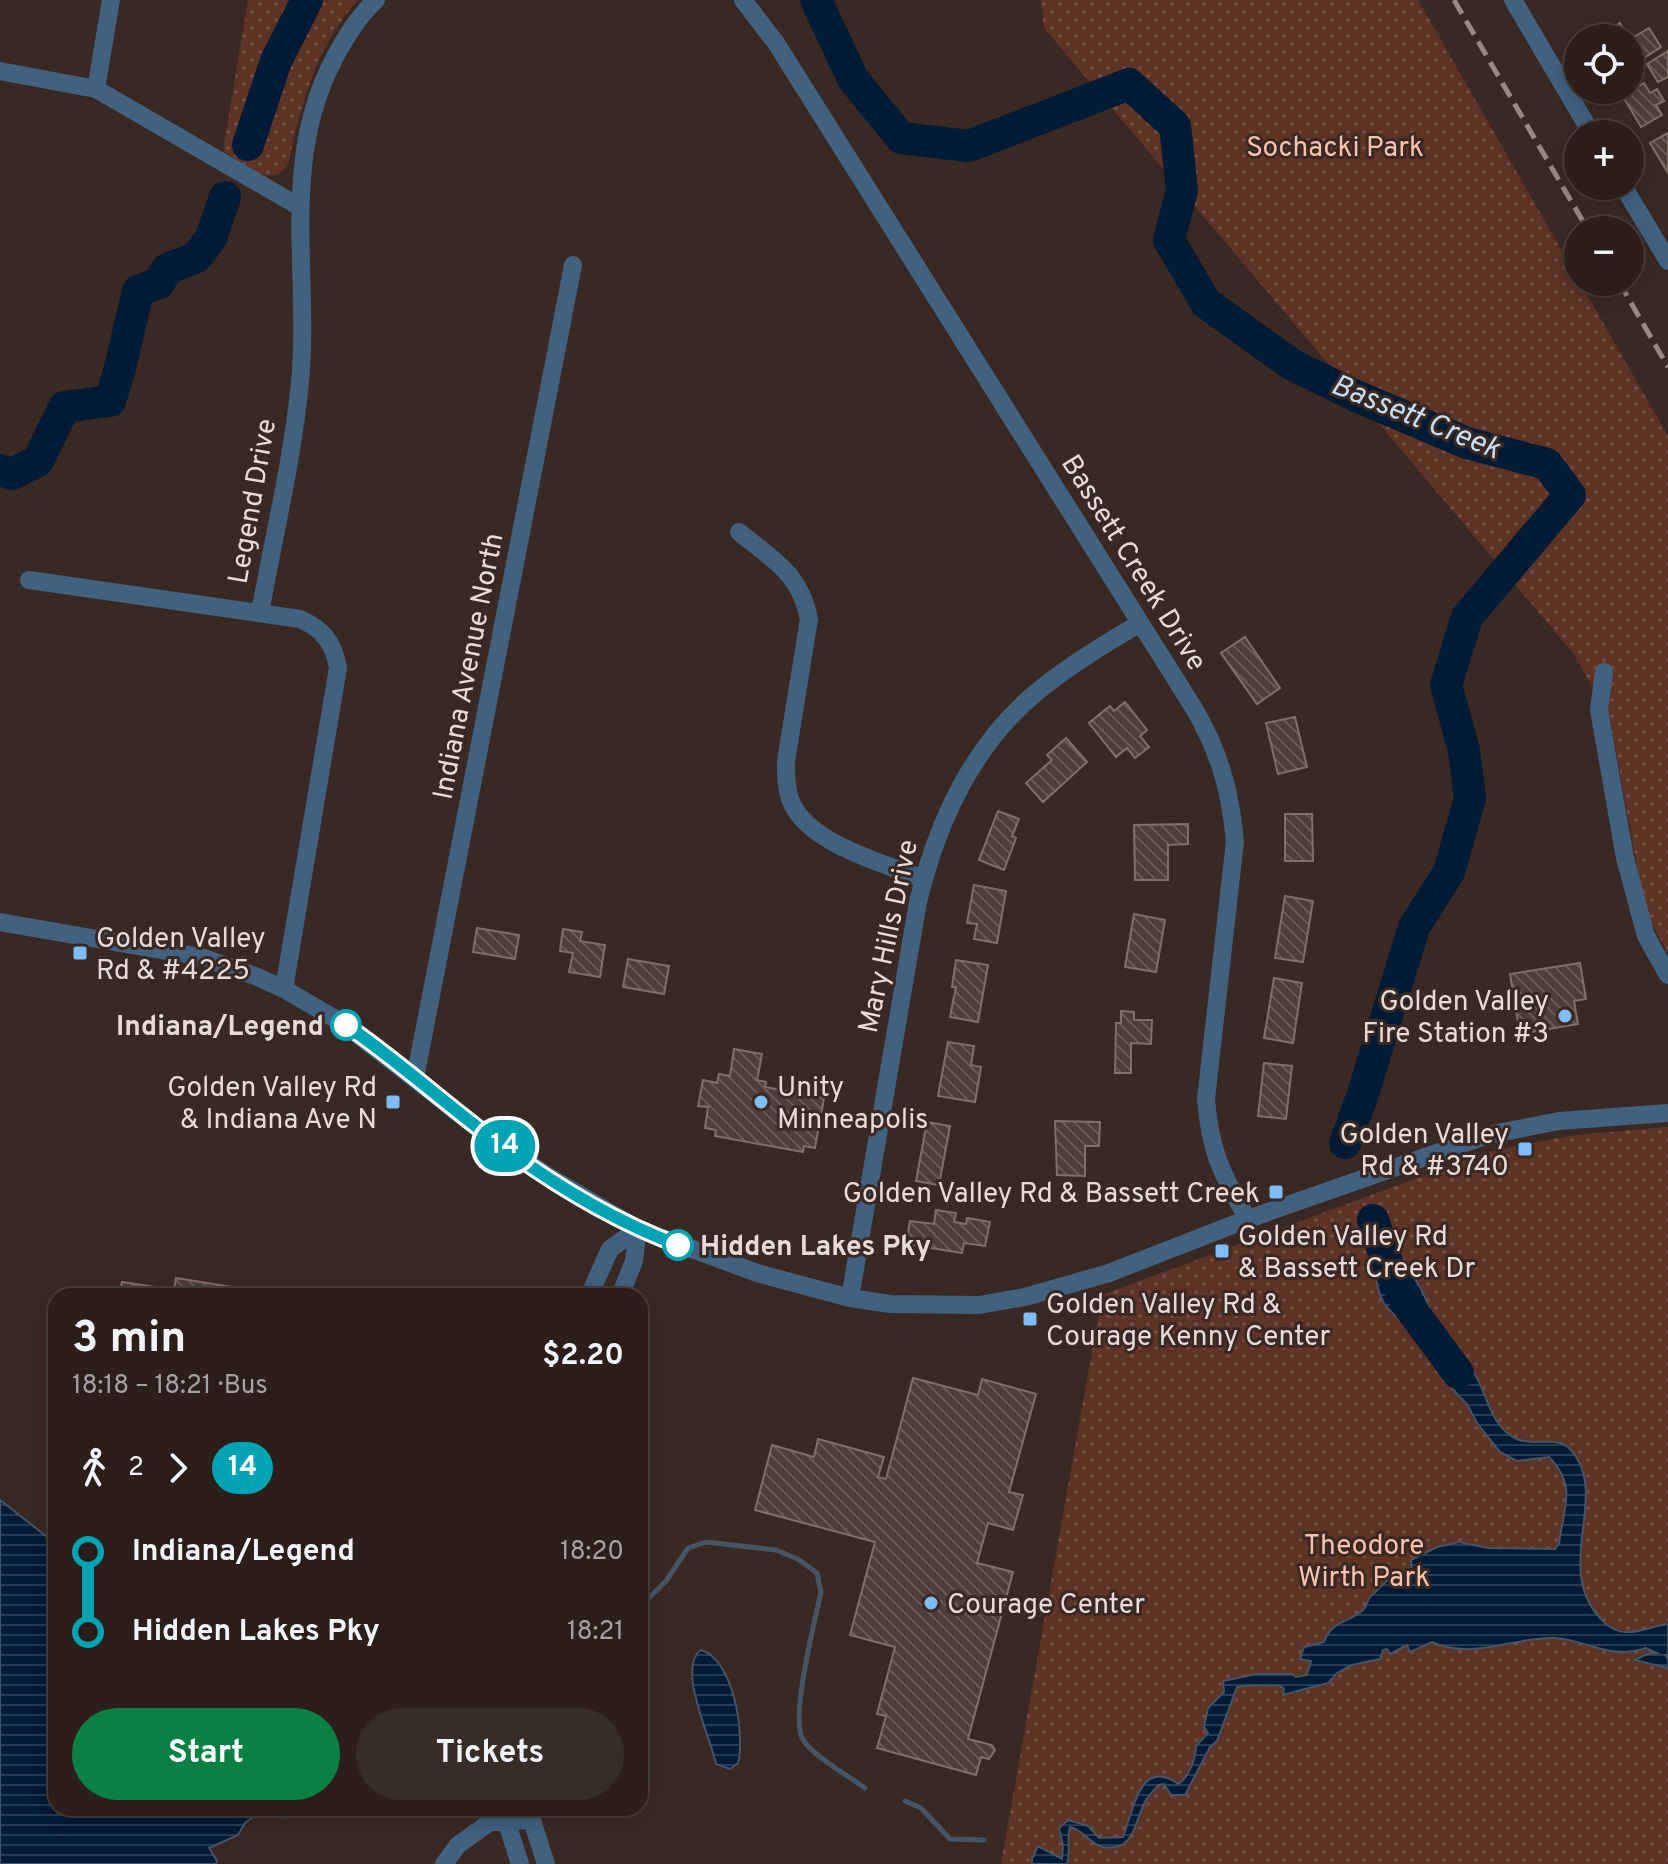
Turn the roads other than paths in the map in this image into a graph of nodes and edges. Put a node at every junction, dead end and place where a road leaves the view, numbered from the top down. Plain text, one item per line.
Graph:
1 (111, 0) edge
2 (376, 0) edge
3 (743, 0) edge
4 (1513, 0) edge
5 (0, 71) edge
6 (96, 89) junction
7 (1584, 120) edge
8 (1631, 200) edge
9 (300, 207) junction
10 (1668, 261) edge
11 (573, 265) dead end
12 (739, 532) dead end
13 (29, 580) dead end
14 (260, 613) junction
15 (1140, 623) junction
16 (1604, 672) dead end
17 (923, 879) junction
18 (0, 922) edge
19 (1668, 975) edge
20 (284, 989) junction
21 (415, 1078) junction
22 (1668, 1113) edge
23 (1248, 1219) junction
24 (638, 1229) junction
25 (593, 1288) edge
26 (623, 1288) edge
27 (850, 1298) junction
28 (500, 1816) edge
29 (504, 1816) edge
30 (531, 1816) edge
31 (543, 1857) edge
32 (513, 1862) edge
33 (444, 1864) edge

1 - 6 street
2 - 9 street
3 - 15 street, Bassett Creek Drive
4 - 7 street
5 - 6 street
6 - 9 street
8 - 10 street
9 - 14 street, Legend Drive
11 - 21 street, Indiana Avenue North
12 - 17 street
13 - 14 street
14 - 20 street, Legend Drive
15 - 17 street, Mary Hills Drive
15 - 23 street, Bassett Creek Drive
16 - 19 street
17 - 27 street, Mary Hills Drive
18 - 20 street
20 - 21 street
21 - 24 street
22 - 23 street
23 - 27 street
24 - 25 street
24 - 26 street
24 - 27 street
28 - 33 street
29 - 32 street
30 - 31 street
31 - 32 street

